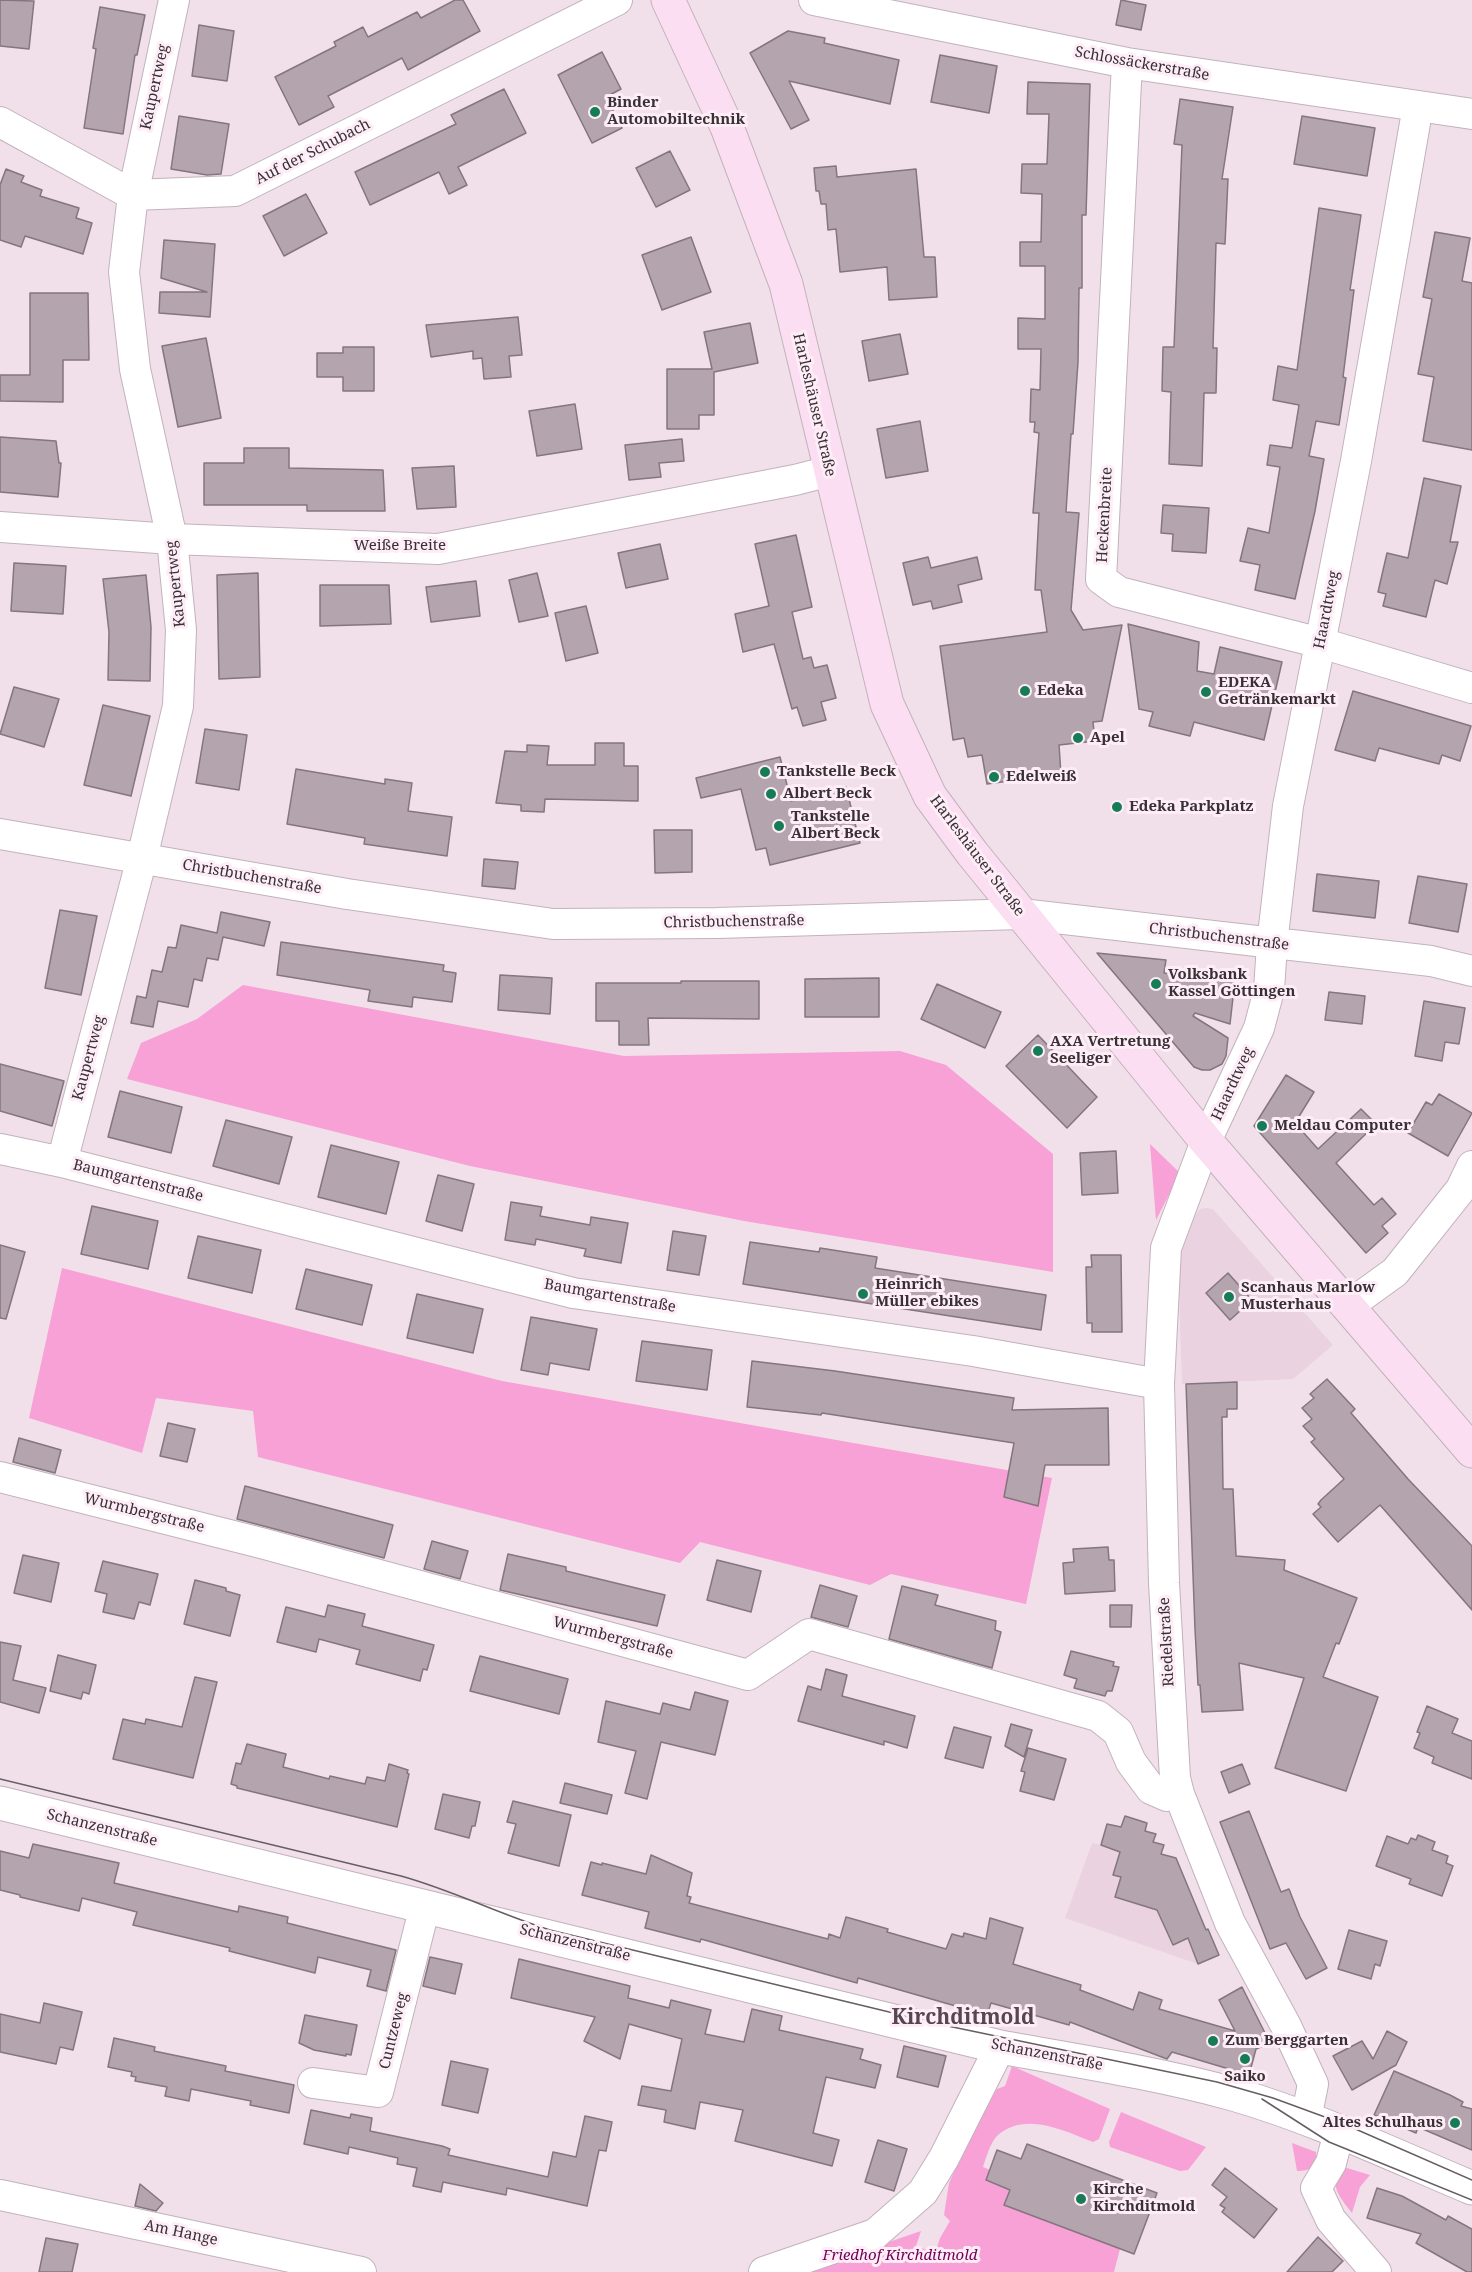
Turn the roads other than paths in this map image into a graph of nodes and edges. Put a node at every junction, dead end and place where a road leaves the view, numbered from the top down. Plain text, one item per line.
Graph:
1 (174, 0) edge
2 (617, 0) edge
3 (668, 0) edge
4 (814, 0) edge
5 (1127, 63) junction
6 (1418, 106) junction
7 (1472, 114) edge
8 (0, 122) edge
9 (133, 195) junction
10 (830, 471) junction
11 (0, 527) edge
12 (172, 539) junction
13 (1321, 643) junction
14 (1472, 688) edge
15 (0, 834) edge
16 (142, 858) junction
17 (1021, 914) junction
18 (1272, 944) junction
19 (1472, 971) edge
20 (1206, 1141) junction
21 (0, 1149) edge
22 (62, 1162) junction
23 (1472, 1166) edge
24 (1348, 1306) junction
25 (1158, 1384) junction
26 (1472, 1451) edge
27 (0, 1477) edge
28 (1179, 1794) junction
29 (0, 1803) edge
30 (425, 1906) junction
31 (1000, 2047) junction
32 (313, 2083) dead end
33 (1306, 2119) junction
34 (1339, 2132) junction
35 (1472, 2188) edge
36 (0, 2195) edge
37 (361, 2272) edge
38 (764, 2272) edge
39 (1376, 2272) edge

1 - 9 street, Kaupertweg
2 - 9 street, Auf der Schubach
3 - 10 main road, Harleshäuser Straße
4 - 5 street, Schlossäckerstraße
5 - 6 street, Schlossäckerstraße
5 - 13 street, Heckenbreite
6 - 7 street, Schlossäckerstraße
6 - 13 street, Haardtweg
8 - 9 street
9 - 12 street, Kaupertweg
10 - 12 street, Weiße Breite
10 - 17 main road, Harleshäuser Straße
11 - 12 street, Weiße Breite
12 - 16 street, Kaupertweg
13 - 14 street, Heckenbreite
13 - 18 street, Haardtweg
15 - 16 street, Christbuchenstraße
16 - 17 street, Christbuchenstraße
16 - 22 street, Kaupertweg
17 - 18 street, Christbuchenstraße
17 - 20 main road, Harleshäuser Straße
18 - 19 street, Christbuchenstraße
18 - 20 street, Haardtweg
20 - 24 main road, Harleshäuser Straße
20 - 25 street, Riedelstraße
21 - 22 street, Baumgartenstraße
22 - 25 street, Baumgartenstraße
23 - 24 street
24 - 26 main road, Harleshäuser Straße
25 - 28 street, Riedelstraße
27 - 28 street, Wurmbergstraße
28 - 33 street, Riedelstraße
29 - 30 street, Schanzenstraße
30 - 31 street, Schanzenstraße
30 - 32 street, Cuntzeweg
31 - 33 street, Schanzenstraße
31 - 38 street
33 - 34 street, Schanzenstraße
34 - 35 street, Schanzenstraße
34 - 39 street
36 - 37 street, Am Hange

